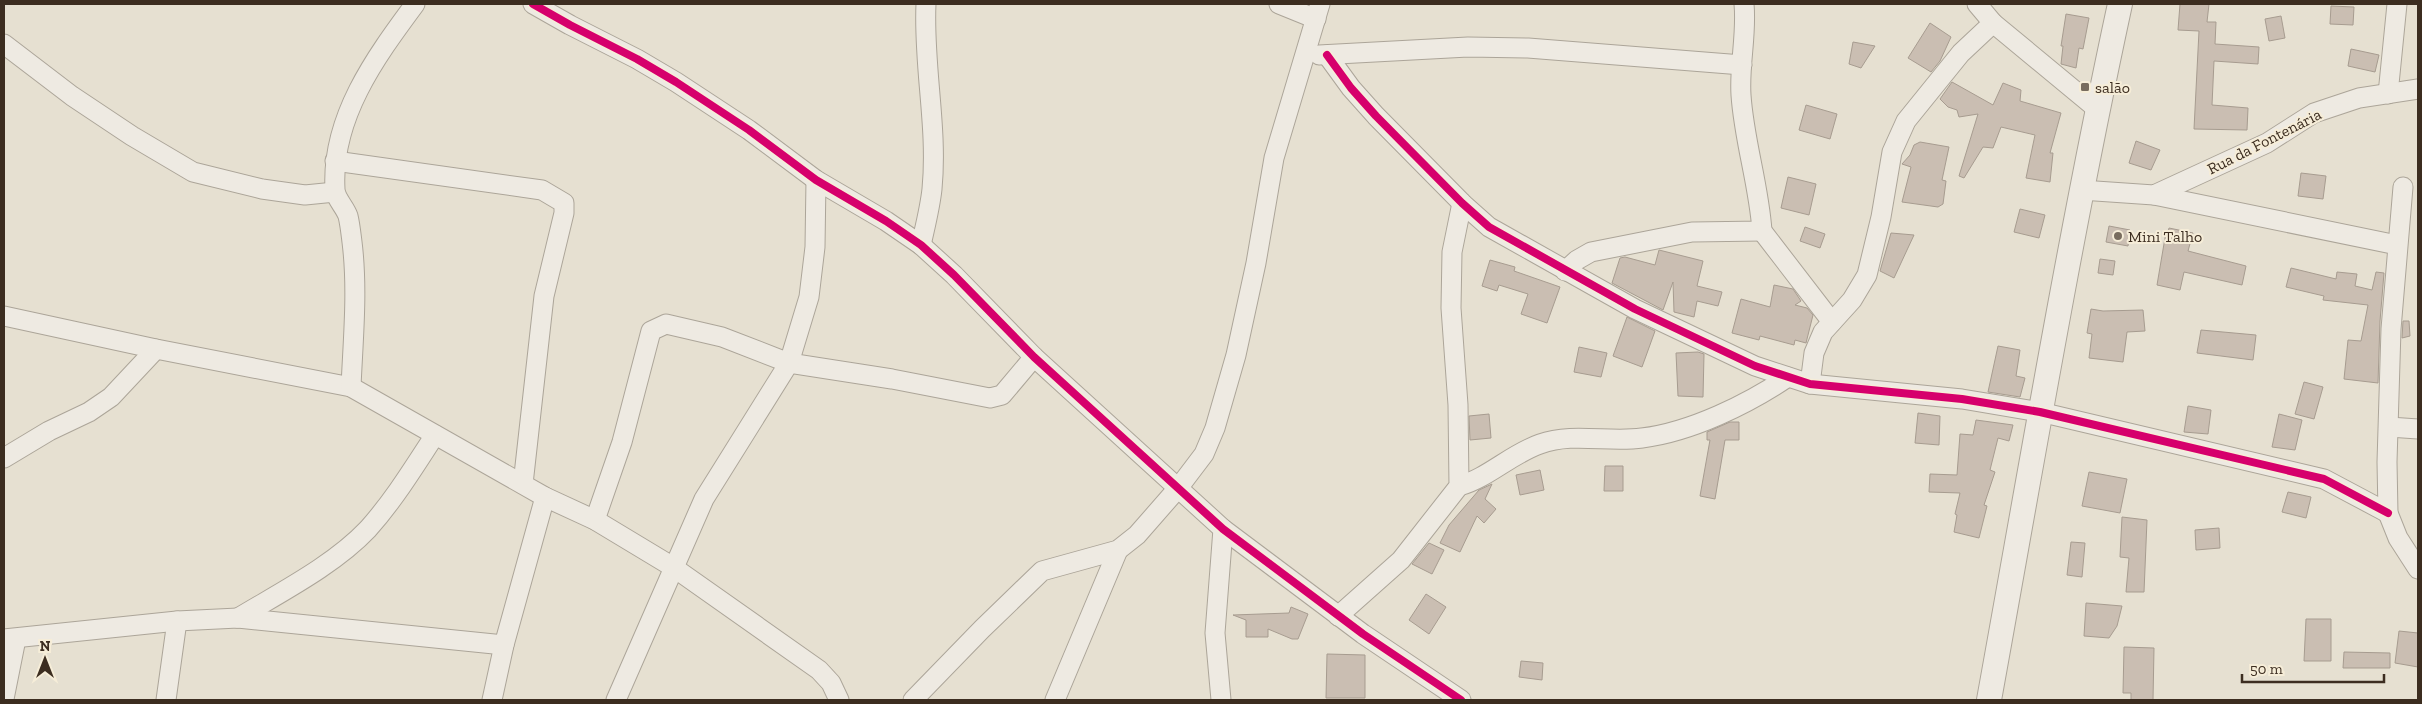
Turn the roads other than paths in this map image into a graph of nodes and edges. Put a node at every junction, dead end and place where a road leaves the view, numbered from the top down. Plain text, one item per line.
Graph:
1 (415, 4) edge
2 (533, 4) edge
3 (926, 4) edge
4 (1279, 4) edge
5 (1744, 4) edge
6 (1976, 4) edge
7 (2120, 4) edge
8 (2397, 4) edge
9 (1318, 11) edge
10 (1993, 23) junction
11 (4, 50) edge
12 (1305, 54) junction
13 (1328, 55) junction
14 (1742, 64) junction
15 (2418, 89) edge
16 (2388, 94) junction
17 (2097, 109) junction
18 (335, 161) junction
19 (816, 180) junction
20 (2403, 187) dead end
21 (2082, 190) junction
22 (334, 192) junction
23 (2154, 195) junction
24 (1462, 203) junction
25 (1762, 231) junction
26 (921, 245) junction
27 (2397, 245) junction
28 (1565, 271) junction
29 (4, 316) edge
30 (1832, 322) junction
31 (156, 349) junction
32 (1034, 357) junction
33 (789, 363) junction
34 (1788, 377) junction
35 (1810, 384) junction
36 (351, 387) junction
37 (2040, 412) junction
38 (2389, 427) junction
39 (2418, 429) edge
40 (435, 435) junction
41 (4, 458) edge
42 (523, 484) junction
43 (1460, 486) junction
44 (1179, 487) junction
45 (545, 497) junction
46 (2388, 513) junction
47 (595, 520) junction
48 (1223, 529) junction
49 (1118, 550) junction
50 (673, 567) junction
51 (2418, 569) edge
52 (1338, 616) junction
53 (238, 618) junction
54 (177, 621) junction
55 (10, 639) edge
56 (504, 645) junction
57 (4, 699) edge
58 (166, 700) edge
59 (492, 700) edge
60 (616, 700) edge
61 (839, 700) edge
62 (913, 700) edge
63 (1055, 700) edge
64 (1221, 700) edge
65 (1461, 700) edge
66 (1989, 700) edge

1 - 18 street
2 - 19 street
3 - 26 street
4 - 9 street
5 - 14 street
6 - 10 street
7 - 17 street
8 - 16 street
9 - 12 street
10 - 17 street
10 - 30 street
11 - 22 street
12 - 13 street
12 - 44 street
13 - 14 street
13 - 24 street
14 - 25 street
15 - 16 street, Rua da Fontenária
16 - 23 street, Rua da Fontenária
17 - 21 street
18 - 22 street
18 - 42 street
19 - 26 street
19 - 33 street
20 - 27 street
21 - 23 street, Rua da Fontenária
21 - 37 street
22 - 36 street
23 - 27 street
24 - 28 street
24 - 43 street
25 - 28 street
25 - 30 street
26 - 32 street
27 - 38 street
28 - 34 street
29 - 31 street
30 - 35 street
31 - 36 street
31 - 41 street
32 - 33 street
32 - 44 street
33 - 47 street
33 - 50 street
34 - 35 street
34 - 43 street
35 - 37 street
36 - 40 street
37 - 46 street
37 - 66 street
38 - 39 street
38 - 46 street
40 - 42 street
40 - 53 street
42 - 45 street
43 - 52 street
44 - 48 street
44 - 49 street
45 - 47 street
45 - 56 street
46 - 51 street
47 - 50 street
48 - 52 street
48 - 64 street
49 - 62 street
49 - 63 street
50 - 60 street
50 - 61 street
52 - 65 street
53 - 54 street
53 - 56 street
54 - 55 street
54 - 58 street
55 - 57 street
56 - 59 street

